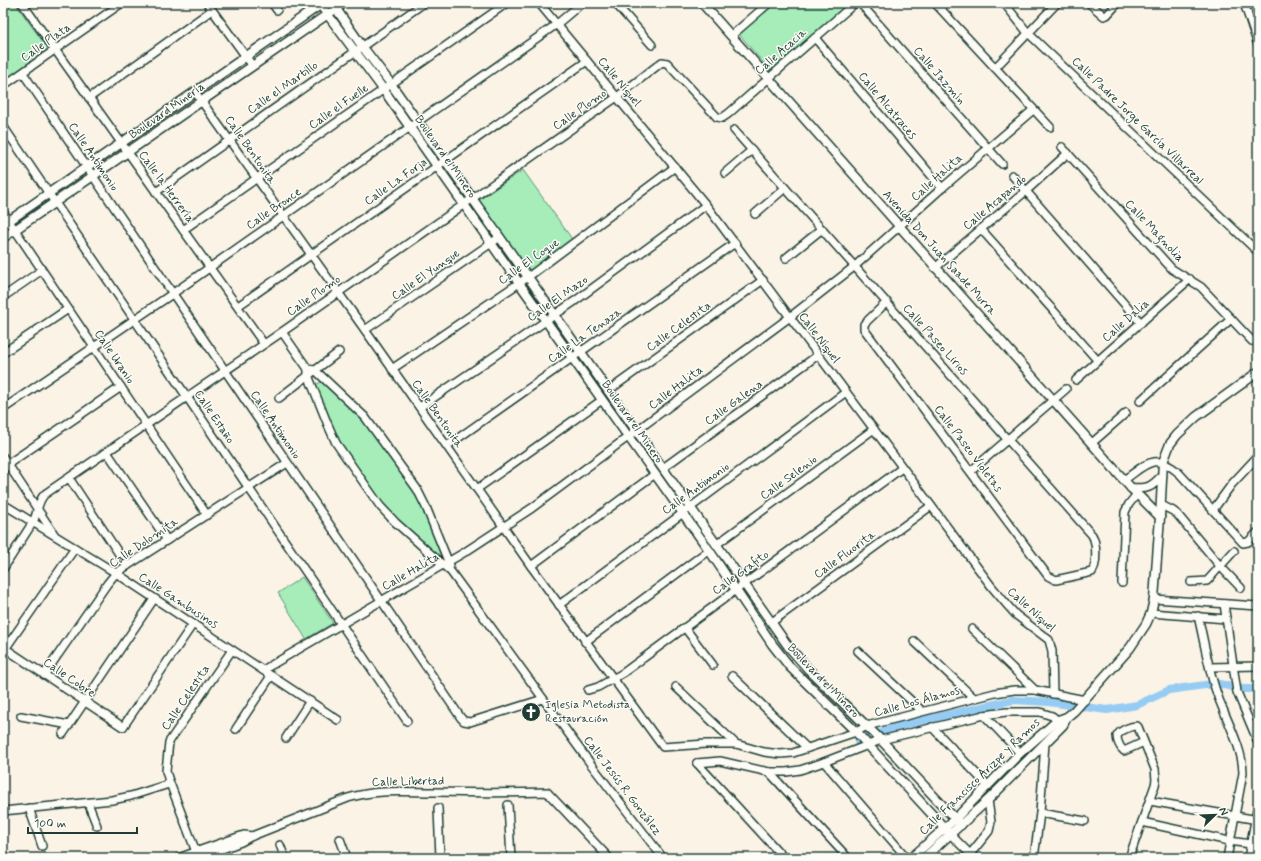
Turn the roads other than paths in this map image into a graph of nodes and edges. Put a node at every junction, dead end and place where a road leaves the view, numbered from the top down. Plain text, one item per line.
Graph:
1 (23, 3) edge
2 (122, 3) edge
3 (207, 3) edge
4 (272, 3) edge
5 (344, 3) edge
6 (424, 3) edge
7 (507, 3) edge
8 (539, 3) edge
9 (582, 3) edge
10 (616, 3) edge
11 (702, 3) edge
12 (769, 3) edge
13 (855, 3) edge
14 (860, 3) edge
15 (934, 3) edge
16 (1004, 3) edge
17 (1057, 3) edge
18 (1089, 3) edge
19 (1118, 3) edge
20 (1244, 3) edge
21 (321, 4) edge
22 (334, 6) edge
23 (212, 10) junction
24 (277, 10) dead end
25 (327, 15) junction
26 (557, 24) junction
27 (1028, 32) junction
28 (731, 36) junction
29 (815, 38) junction
30 (652, 45) dead end
31 (1258, 45) edge
32 (362, 46) junction
33 (55, 50) junction
34 (354, 52) junction
35 (246, 56) junction
36 (587, 61) junction
37 (252, 65) junction
38 (995, 68) junction
39 (23, 73) junction
40 (768, 78) junction
41 (391, 84) junction
42 (3, 86) edge
43 (383, 90) junction
44 (195, 92) junction
45 (617, 97) junction
46 (89, 98) junction
47 (201, 101) junction
48 (1033, 110) junction
49 (722, 118) joint
50 (418, 121) junction
51 (3, 126) edge
52 (1050, 127) dead end
53 (410, 128) junction
54 (734, 130) dead end
55 (229, 140) junction
56 (122, 144) junction
57 (1062, 147) dead end
58 (987, 148) junction
59 (752, 150) junction
60 (128, 153) junction
61 (1068, 153) junction
62 (446, 161) junction
63 (1002, 164) dead end
64 (438, 166) junction
65 (675, 167) junction
66 (87, 168) junction
67 (725, 173) dead end
68 (1012, 175) dead end
69 (93, 176) junction
70 (256, 178) junction
71 (785, 188) junction
72 (942, 188) junction
73 (156, 192) junction
74 (1026, 192) junction
75 (49, 194) junction
76 (472, 199) junction
77 (55, 203) junction
78 (464, 204) junction
79 (706, 205) junction
80 (3, 212) edge
81 (755, 214) dead end
82 (283, 216) junction
83 (6, 223) edge
84 (899, 227) junction
85 (822, 229) junction
86 (981, 229) junction
87 (15, 230) junction
88 (183, 230) junction
89 (500, 237) junction
90 (3, 238) edge
91 (491, 243) junction
92 (735, 243) junction
93 (1258, 252) edge
94 (311, 254) junction
95 (786, 258) dead end
96 (855, 266) junction
97 (210, 267) junction
98 (935, 268) junction
99 (42, 270) junction
100 (528, 277) junction
101 (1190, 279) junction
102 (762, 280) junction
103 (519, 283) junction
104 (338, 292) junction
105 (172, 294) junction
106 (3, 297) edge
107 (887, 302) junction
108 (238, 306) junction
109 (68, 309) junction
110 (555, 315) junction
111 (790, 317) junction
112 (1231, 319) junction
113 (134, 320) junction
114 (546, 320) junction
115 (1141, 323) junction
116 (365, 330) junction
117 (282, 332) junction
118 (1252, 341) dead end
119 (264, 344) junction
120 (94, 347) junction
121 (339, 352) dead end
122 (581, 352) junction
123 (3, 353) edge
124 (818, 356) junction
125 (573, 358) junction
126 (1098, 361) junction
127 (392, 369) junction
128 (225, 371) junction
129 (310, 372) junction
130 (1258, 372) edge
131 (1076, 380) dead end
132 (121, 387) junction
133 (1066, 389) dead end
134 (608, 391) junction
135 (846, 392) junction
136 (187, 397) junction
137 (279, 398) dead end
138 (602, 400) junction
139 (1054, 401) junction
140 (1140, 401) dead end
141 (420, 408) junction
142 (3, 409) edge
143 (1126, 413) dead end
144 (147, 425) junction
145 (874, 429) junction
146 (636, 431) junction
147 (628, 437) junction
148 (1009, 439) junction
149 (1092, 443) junction
150 (447, 446) junction
151 (107, 452) junction
152 (1258, 456) edge
153 (3, 457) edge
154 (287, 462) junction
155 (1163, 462) junction
156 (8, 464) junction
157 (663, 468) junction
158 (902, 468) junction
159 (971, 471) junction
160 (655, 474) junction
161 (1162, 476) junction
162 (69, 478) junction
163 (1124, 480) junction
164 (248, 488) junction
165 (1131, 488) junction
166 (477, 489) junction
167 (1137, 494) junction
168 (3, 504) edge
169 (1161, 504) junction
170 (931, 506) junction
171 (690, 507) junction
172 (38, 508) junction
173 (1213, 510) junction
174 (682, 512) junction
175 (1175, 512) junction
176 (207, 515) junction
177 (1160, 516) junction
178 (33, 522) junction
179 (504, 528) junction
180 (1258, 532) edge
181 (55, 536) junction
182 (167, 540) junction
183 (717, 544) junction
184 (75, 548) junction
185 (709, 550) junction
186 (1234, 551) dead end
187 (446, 564) junction
188 (127, 566) junction
189 (531, 566) junction
190 (1220, 566) junction
191 (3, 569) edge
192 (1092, 572) joint
193 (116, 573) junction
194 (1191, 582) dead end
195 (1122, 583) dead end
196 (745, 584) junction
197 (1241, 588) dead end
198 (737, 590) junction
199 (154, 598) junction
200 (1154, 599) junction
201 (382, 601) junction
202 (1224, 604) junction
203 (559, 605) junction
204 (1258, 606) edge
205 (1151, 613) junction
206 (1198, 616) junction
207 (1226, 619) junction
208 (772, 622) junction
209 (193, 624) junction
210 (342, 624) junction
211 (685, 628) junction
212 (972, 629) dead end
213 (914, 641) dead end
214 (585, 642) junction
215 (4, 649) edge
216 (232, 650) junction
217 (858, 651) dead end
218 (713, 665) dead end
219 (1258, 666) edge
220 (1210, 667) junction
221 (1233, 667) junction
222 (263, 670) junction
223 (44, 675) junction
224 (271, 676) junction
225 (732, 676) dead end
226 (613, 680) junction
227 (676, 687) dead end
228 (588, 690) dead end
229 (1035, 690) junction
230 (1053, 694) junction
231 (974, 698) junction
232 (543, 699) junction
233 (84, 702) junction
234 (310, 702) junction
235 (1084, 702) junction
236 (922, 711) junction
237 (984, 715) junction
238 (21, 716) dead end
239 (338, 720) dead end
240 (407, 720) dead end
241 (1060, 722) junction
242 (68, 725) junction
243 (932, 727) junction
244 (236, 729) dead end
245 (63, 734) dead end
246 (874, 734) junction
247 (286, 738) dead end
248 (863, 739) junction
249 (1144, 742) junction
250 (1258, 742) edge
251 (1045, 743) junction
252 (736, 744) junction
253 (663, 747) joint
254 (807, 748) junction
255 (1020, 753) junction
256 (824, 762) junction
257 (769, 772) junction
258 (169, 784) junction
259 (988, 786) junction
260 (988, 800) junction
261 (1150, 801) junction
262 (88, 803) junction
263 (508, 805) dead end
264 (1258, 805) edge
265 (29, 808) junction
266 (438, 808) dead end
267 (3, 810) edge
268 (1040, 813) junction
269 (1234, 815) junction
270 (1256, 820) edge
271 (1085, 821) dead end
272 (958, 822) junction
273 (1142, 822) junction
274 (97, 826) dead end
275 (944, 827) junction
276 (950, 834) junction
277 (340, 839) dead end
278 (1229, 840) junction
279 (1254, 844) edge
280 (280, 845) dead end
281 (42, 846) dead end
282 (197, 855) edge
283 (968, 856) edge
284 (178, 858) edge
285 (285, 858) edge
286 (347, 858) edge
287 (440, 858) edge
288 (510, 858) edge
289 (609, 858) edge
290 (663, 858) edge
291 (784, 858) edge
292 (848, 858) edge
293 (907, 858) edge
294 (911, 858) edge
295 (924, 858) edge
296 (1034, 858) edge
297 (1130, 858) edge
298 (1226, 858) edge
299 (1248, 858) edge

1 - 33 street, Calle la Herrería
2 - 33 street, Calle Plata
3 - 23 street
4 - 24 street
5 - 22 street, Boulevard Minería
6 - 32 street, Calle el Martillo
7 - 41 street, Calle el Fuelle
8 - 26 street, Calle Níquel
9 - 26 street, Calle Bronce
10 - 30 street
11 - 28 street, Avenida Don Juan Saade Murra
12 - 28 street
13 - 29 street, Calle Acacia
14 - 58 street, Calle Jazmín
15 - 38 street
16 - 27 street, Calle Padre Jorge García Villarreal
17 - 27 street
18 - 19 street
20 - 31 street
21 - 25 street, Boulevard el Minero
21 - 35 street, Boulevard Minería
22 - 25 street, Boulevard Minería
22 - 32 street, Boulevard el Minero
23 - 35 street
23 - 46 street
25 - 34 street, Boulevard el Minero
25 - 37 street, Boulevard Minería
26 - 36 street, Calle Níquel
26 - 50 street, Calle Bronce
27 - 38 street
27 - 93 street, Calle Padre Jorge García Villarreal
28 - 40 street, Avenida Don Juan Saade Murra
29 - 40 street, Calle Acacia
29 - 72 street, Calle Alcatraces
32 - 34 street, Calle el Martillo
32 - 41 street, Boulevard el Minero
33 - 39 street, Calle Plata
33 - 46 street, Calle la Herrería
34 - 43 street, Boulevard el Minero
34 - 55 street, Calle el Martillo
35 - 37 street
35 - 44 street, Boulevard Minería
36 - 45 street, Calle Níquel
36 - 62 street, Calle La Forja
37 - 47 street, Boulevard Minería
38 - 48 street
39 - 42 street, Calle Plata
39 - 66 street, Calle Antimonio
40 - 49 street, Calle Acacia
40 - 84 street, Avenida Don Juan Saade Murra
41 - 43 street, Calle el Fuelle
41 - 50 street, Boulevard el Minero
43 - 53 street, Boulevard el Minero
43 - 70 street, Calle el Fuelle
44 - 47 street, Calle Bentonita
44 - 56 street, Boulevard Minería
45 - 49 street, Calle Plomo
45 - 65 street, Calle Níquel
45 - 76 street, Calle Plomo
46 - 56 street, Calle la Herrería
47 - 55 street, Calle Bentonita
47 - 60 street, Boulevard Minería
48 - 52 street
48 - 58 street, Calle Halita
50 - 53 street, Calle Bronce
50 - 62 street, Boulevard el Minero
51 - 75 street, Calle Estaño
53 - 64 street, Boulevard el Minero
53 - 82 street, Calle Bronce
54 - 59 street, Calle Paseo Lirios
55 - 70 street, Calle Bentonita
55 - 73 street, Calle el Martillo
56 - 60 street, Calle la Herrería
56 - 66 street, Boulevard Minería
57 - 61 street, Calle Magnolia
58 - 63 street, Calle Jazmín
58 - 72 street, Calle Halita
59 - 67 street
59 - 71 street, Calle Paseo Lirios
60 - 69 street, Boulevard Minería
60 - 73 street, Calle la Herrería
61 - 74 street, Calle Acapando
61 - 101 street, Calle Magnolia
62 - 64 street, Calle La Forja
62 - 76 street, Boulevard el Minero
64 - 78 street, Boulevard el Minero
64 - 94 street, Calle La Forja
65 - 79 street, Calle Níquel
65 - 100 street, Calle El Coque
66 - 69 street, Calle Antimonio
66 - 75 street, Boulevard Minería
68 - 74 street
69 - 77 street, Boulevard Minería
69 - 105 street, Calle Antimonio
70 - 82 street, Calle Bentonita
70 - 88 street, Calle el Fuelle
71 - 81 street
71 - 85 street, Calle Paseo Lirios
72 - 84 street, Calle Halita
73 - 88 street, Calle la Herrería
74 - 86 street, Calle Acapando
74 - 115 street
75 - 77 street, Calle Estaño
75 - 83 street, Boulevard Minería
76 - 78 street, Calle Plomo
76 - 89 street, Boulevard el Minero
77 - 87 street, Boulevard Minería
77 - 113 street, Calle Estaño
78 - 91 street, Boulevard el Minero
78 - 104 street, Calle Plomo
79 - 92 street, Calle Níquel
79 - 110 street, Calle El Mazo
80 - 83 street, Calle Uranio
82 - 94 street, Calle Bentonita
82 - 97 street, Calle Bronce
83 - 87 street, Calle Uranio
84 - 96 street, Calle Halita
84 - 98 street, Avenida Don Juan Saade Murra
85 - 95 street
85 - 96 street, Calle Paseo Lirios
86 - 98 street, Calle Acapando
86 - 126 street
87 - 90 street, Boulevard Minería
87 - 99 street, Calle Uranio
88 - 97 street, Calle la Herrería
89 - 91 street, Calle El Yunque
89 - 100 street, Boulevard el Minero
91 - 103 street, Boulevard el Minero
91 - 116 street, Calle El Yunque
92 - 102 street, Calle Níquel
92 - 122 street, Calle La Tenaza
94 - 104 street, Calle Bentonita
94 - 108 street, Calle La Forja
96 - 107 street, Calle Paseo Lirios
96 - 111 street, Calle Halita
97 - 105 street, Calle Bronce
97 - 108 street, Calle la Herrería
98 - 139 street, Avenida Don Juan Saade Murra
99 - 106 street
99 - 109 street, Calle Uranio
100 - 103 street, Calle El Coque
100 - 110 street, Boulevard el Minero
101 - 112 street, Calle Magnolia
101 - 115 street, Calle Dalia
102 - 111 street, Calle Níquel
102 - 134 street, Calle Celestita
103 - 114 street, Boulevard el Minero
103 - 127 street, Calle El Coque
104 - 116 street, Calle Bentonita
104 - 117 street, Calle Plomo
105 - 113 street, Calle Bronce
105 - 128 street, Calle Antimonio
107 - 148 street, Calle Paseo Lirios
107 - 159 street, Calle Paseo Violetas
108 - 119 street, Calle la Herrería
109 - 120 street, Calle Uranio
109 - 123 street
110 - 114 street, Calle El Mazo
110 - 122 street, Boulevard el Minero
111 - 124 street, Calle Níquel
111 - 146 street, Calle Halita
112 - 118 street, Calle Magnolia
112 - 140 street
113 - 120 street, Calle Bronce
113 - 136 street, Calle Estaño
114 - 125 street, Boulevard el Minero
114 - 141 street, Calle El Mazo
115 - 126 street, Calle Dalia
116 - 127 street, Calle Bentonita
117 - 119 street, Calle Plomo
117 - 129 street, Calle Jesús R. González
119 - 128 street, Calle Plomo
120 - 132 street, Calle Uranio
120 - 142 street, Calle Bronce
121 - 129 street
122 - 125 street, Calle La Tenaza
122 - 134 street, Boulevard el Minero
124 - 135 street, Calle Níquel
124 - 157 street, Calle Galena
125 - 138 street, Boulevard el Minero
125 - 150 street, Calle La Tenaza
126 - 131 street, Calle Dalia
127 - 141 street, Calle Bentonita
128 - 136 street, Calle Plomo
128 - 154 street, Calle Antimonio
129 - 137 street
129 - 187 street, Calle Jesús R. González
129 - 187 street, Calle Jesús R. González
130 - 155 street, Calle Francisco Arizpe y Ramos
132 - 144 street, Calle Uranio
132 - 156 street
133 - 139 street
134 - 146 street, Boulevard el Minero
135 - 145 street, Calle Níquel
135 - 171 street, Calle Antimonio
136 - 144 street, Calle Plomo
136 - 164 street, Calle Estaño
138 - 147 street, Boulevard el Minero
138 - 166 street
139 - 148 street
139 - 149 street, Avenida Don Juan Saade Murra
141 - 150 street, Calle Bentonita
143 - 149 street
144 - 151 street, Calle Plomo
144 - 176 street, Calle Uranio
145 - 158 street, Calle Níquel
145 - 183 street, Calle Selenio
146 - 147 street, Calle Halita
146 - 157 street, Boulevard el Minero
147 - 160 street, Boulevard el Minero
147 - 179 street, Calle Halita
148 - 159 street
148 - 192 street, Calle Paseo Lirios
149 - 163 street, Avenida Don Juan Saade Murra
150 - 166 street, Calle Bentonita
151 - 162 street, Calle Plomo
151 - 182 street
152 - 173 street
153 - 156 street
154 - 164 street, Calle Dolomita
154 - 201 street, Calle Antimonio
155 - 161 street, Calle Francisco Arizpe y Ramos
155 - 163 street
155 - 173 street
156 - 172 street
157 - 171 street, Boulevard el Minero
158 - 170 street, Calle Níquel
158 - 196 street, Calle Grafito
159 - 192 street, Calle Paseo Violetas
160 - 174 street, Boulevard el Minero
160 - 189 street
161 - 165 street
161 - 169 street, Calle Francisco Arizpe y Ramos
162 - 172 street, Calle Plomo
162 - 188 street
163 - 165 street, Avenida Don Juan Saade Murra
164 - 176 street, Calle Dolomita
164 - 210 street, Calle Estaño
165 - 167 street, Avenida Don Juan Saade Murra
166 - 179 street, Calle Bentonita
167 - 177 street, Avenida Don Juan Saade Murra
167 - 195 street
168 - 178 street, Calle Gambusinos
169 - 175 street
169 - 177 street, Calle Francisco Arizpe y Ramos
170 - 208 street, Calle Fluorita
170 - 230 street, Calle Níquel
171 - 174 street, Calle Antimonio
171 - 183 street, Boulevard el Minero
172 - 178 street, Calle Plomo
172 - 181 street
173 - 180 street
174 - 185 street, Boulevard el Minero
174 - 203 street, Calle Antimonio
175 - 177 street
175 - 190 street
176 - 182 street, Calle Dolomita
177 - 200 street, Calle Francisco Arizpe y Ramos
178 - 181 street, Calle Gambusinos
178 - 191 street, Calle Plomo
179 - 187 street, Calle Halita
179 - 189 street, Calle Bentonita
181 - 184 street, Calle Gambusinos
182 - 188 street, Calle Dolomita
183 - 196 street, Boulevard el Minero
184 - 193 street, Calle Gambusinos
184 - 215 street
185 - 198 street, Boulevard el Minero
185 - 214 street
186 - 190 street
187 - 201 street, Calle Halita
187 - 232 street, Calle Jesús R. González
188 - 193 street, Calle Dolomita
189 - 203 street, Calle Bentonita
190 - 194 street
190 - 197 street
193 - 199 street, Calle Gambusinos
193 - 223 street, Calle Dolomita
196 - 198 street, Calle Grafito
196 - 208 street, Boulevard el Minero
198 - 211 street, Calle Grafito
198 - 248 street, Boulevard el Minero
199 - 209 street, Calle Gambusinos
199 - 233 street
200 - 202 street
200 - 205 street, Calle Francisco Arizpe y Ramos
201 - 210 street, Calle Halita
201 - 232 street, Calle Antimonio
202 - 204 street
202 - 207 street
203 - 214 street, Calle Bentonita
205 - 206 street
205 - 235 street, Calle Francisco Arizpe y Ramos
206 - 207 street
206 - 220 street
207 - 221 street
208 - 246 street, Boulevard el Minero
209 - 216 street, Calle Gambusinos
209 - 233 street, Calle Cobre
210 - 222 street, Calle Halita
210 - 240 street, Calle Estaño
211 - 218 street
211 - 226 street, Calle Grafito
212 - 229 street
213 - 231 street
214 - 226 street, Calle Bentonita
215 - 223 street, Calle Cobre
216 - 222 street, Calle Gambusinos
216 - 258 street, Calle Celestita
217 - 236 street
219 - 221 street
220 - 221 street
220 - 269 street
221 - 250 street
222 - 224 street, Calle Gambusinos
223 - 233 street, Calle Cobre
224 - 234 street, Calle Gambusinos
224 - 244 street
225 - 254 street
226 - 228 street, Calle Grafito
226 - 253 street, Calle Bentonita
227 - 252 street
229 - 230 street, Calle Los Álamos
229 - 231 street, Calle Los Álamos
230 - 235 street, Calle Los Álamos
231 - 236 street, Calle Los Álamos
232 - 290 street, Calle Jesús R. González
233 - 242 street
234 - 239 street, Calle Gambusinos
234 - 247 street
235 - 241 street, Calle Francisco Arizpe y Ramos
236 - 246 street, Calle Los Álamos
237 - 241 street, Calle Los Álamos
237 - 243 street, Calle Los Álamos
237 - 255 street
238 - 242 street
241 - 251 street, Calle Francisco Arizpe y Ramos
241 - 255 street, Calle Francisco Arizpe y Ramos
242 - 245 street
243 - 246 street, Calle Los Álamos
243 - 259 street
246 - 248 street, Calle Los Álamos
246 - 248 street, Calle Los Álamos
246 - 272 street, Boulevard el Minero
248 - 254 street, Calle Los Álamos
248 - 256 street, Calle Los Álamos
248 - 275 street, Boulevard el Minero
249 - 249 street
249 - 261 street
251 - 260 street, Calle Francisco Arizpe y Ramos
251 - 268 street
252 - 253 street, Calle Los Álamos
252 - 254 street, Calle Los Álamos
255 - 259 street, Calle Francisco Arizpe y Ramos
256 - 257 street, Calle Los Álamos
256 - 293 street
257 - 291 street, Calle Los Álamos
257 - 292 street
258 - 262 street
258 - 282 street, Calle Celestita
259 - 272 street, Calle Francisco Arizpe y Ramos
260 - 272 street, Calle Francisco Arizpe y Ramos
260 - 283 street
261 - 269 street
261 - 273 street
262 - 265 street
262 - 274 street
263 - 288 street
264 - 270 street
265 - 267 street
265 - 281 street
266 - 287 street
268 - 271 street
268 - 296 street
269 - 270 street
269 - 278 street
270 - 279 street
272 - 275 street, Calle Francisco Arizpe y Ramos
272 - 276 street, Calle Francisco Arizpe y Ramos
273 - 278 street
273 - 297 street
275 - 276 street, Boulevard el Minero
275 - 294 street, Calle Francisco Arizpe y Ramos
276 - 283 street
276 - 295 street, Calle Francisco Arizpe y Ramos
277 - 286 street
278 - 279 street
278 - 298 street
279 - 299 street
280 - 285 street
282 - 284 street, Calle Libertad
282 - 289 street, Calle Libertad

